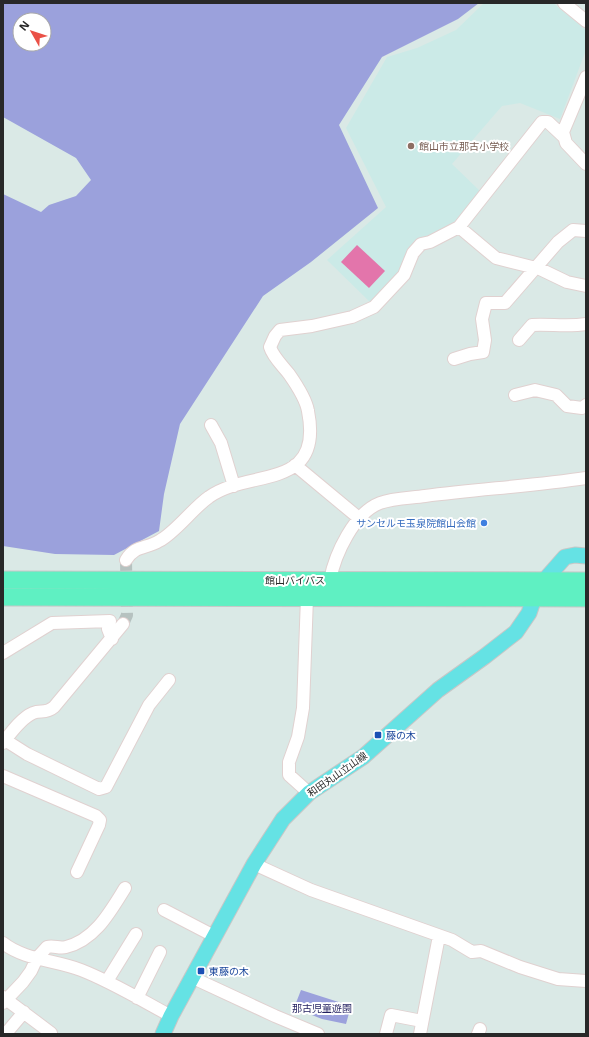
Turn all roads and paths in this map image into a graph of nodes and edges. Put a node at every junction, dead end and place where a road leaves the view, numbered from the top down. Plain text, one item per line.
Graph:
1 (564, 3) edge
2 (586, 21) edge
3 (586, 78) edge
4 (564, 138) junction
5 (586, 164) edge
6 (459, 227) junction
7 (586, 231) edge
8 (536, 268) junction
9 (586, 286) edge
10 (586, 324) edge
11 (519, 340) dead end
12 (454, 359) dead end
13 (515, 395) dead end
14 (586, 405) edge
15 (211, 425) dead end
16 (295, 465) junction
17 (586, 478) edge
18 (234, 486) junction
19 (360, 519) junction
20 (586, 556) edge
21 (126, 560) dead end
22 (3, 580) edge
23 (330, 580) junction
24 (586, 581) edge
25 (543, 582) junction
26 (3, 597) edge
27 (307, 597) junction
28 (534, 598) junction
29 (586, 598) edge
30 (123, 624) tunnel mouth
31 (112, 638) junction
32 (3, 653) edge
33 (169, 680) dead end
34 (4, 742) edge
35 (3, 776) edge
36 (309, 793) junction
37 (254, 864) junction
38 (77, 872) dead end
39 (125, 888) dead end
40 (164, 910) dead end
41 (136, 934) dead end
42 (214, 936) junction
43 (439, 936) junction
44 (3, 943) edge
45 (160, 952) dead end
46 (37, 958) junction
47 (191, 977) junction
48 (107, 981) junction
49 (586, 981) edge
50 (137, 998) junction
51 (4, 999) edge
52 (24, 1012) junction
53 (171, 1016) junction
54 (422, 1021) junction
55 (8, 1031) dead end
56 (43, 1031) edge
57 (163, 1034) edge
58 (318, 1034) edge
59 (386, 1034) edge
60 (420, 1034) edge

1 - 2 street
3 - 4 street
4 - 5 street
4 - 6 street
6 - 8 street
6 - 16 street
7 - 8 street
8 - 9 street
8 - 12 street
10 - 11 street
13 - 14 street
15 - 18 street
16 - 18 street
16 - 19 street
17 - 19 street
18 - 21 street
19 - 23 street
20 - 25 main road, 和田丸山立山線
22 - 23 highway, 館山バイパス
23 - 25 highway, 館山バイパス
24 - 25 highway, 館山バイパス
25 - 28 main road, 和田丸山立山線
26 - 27 highway, 館山バイパス
27 - 28 highway, 館山バイパス
27 - 36 street
28 - 29 highway, 館山バイパス
28 - 36 main road, 和田丸山立山線
30 - 31 street
31 - 32 street
31 - 34 street
33 - 34 street
35 - 38 street
36 - 37 main road, 和田丸山立山線
37 - 42 main road, 和田丸山立山線
37 - 43 street
39 - 46 street
40 - 42 street
41 - 48 street
42 - 47 main road, 和田丸山立山線
43 - 49 street
43 - 54 street
44 - 46 street
45 - 50 street
46 - 48 street
46 - 51 street
47 - 53 main road, 和田丸山立山線
47 - 58 street
48 - 50 street
50 - 53 street
51 - 52 street
52 - 55 street
52 - 56 street
53 - 57 main road, 和田丸山立山線
54 - 59 street
54 - 60 street

